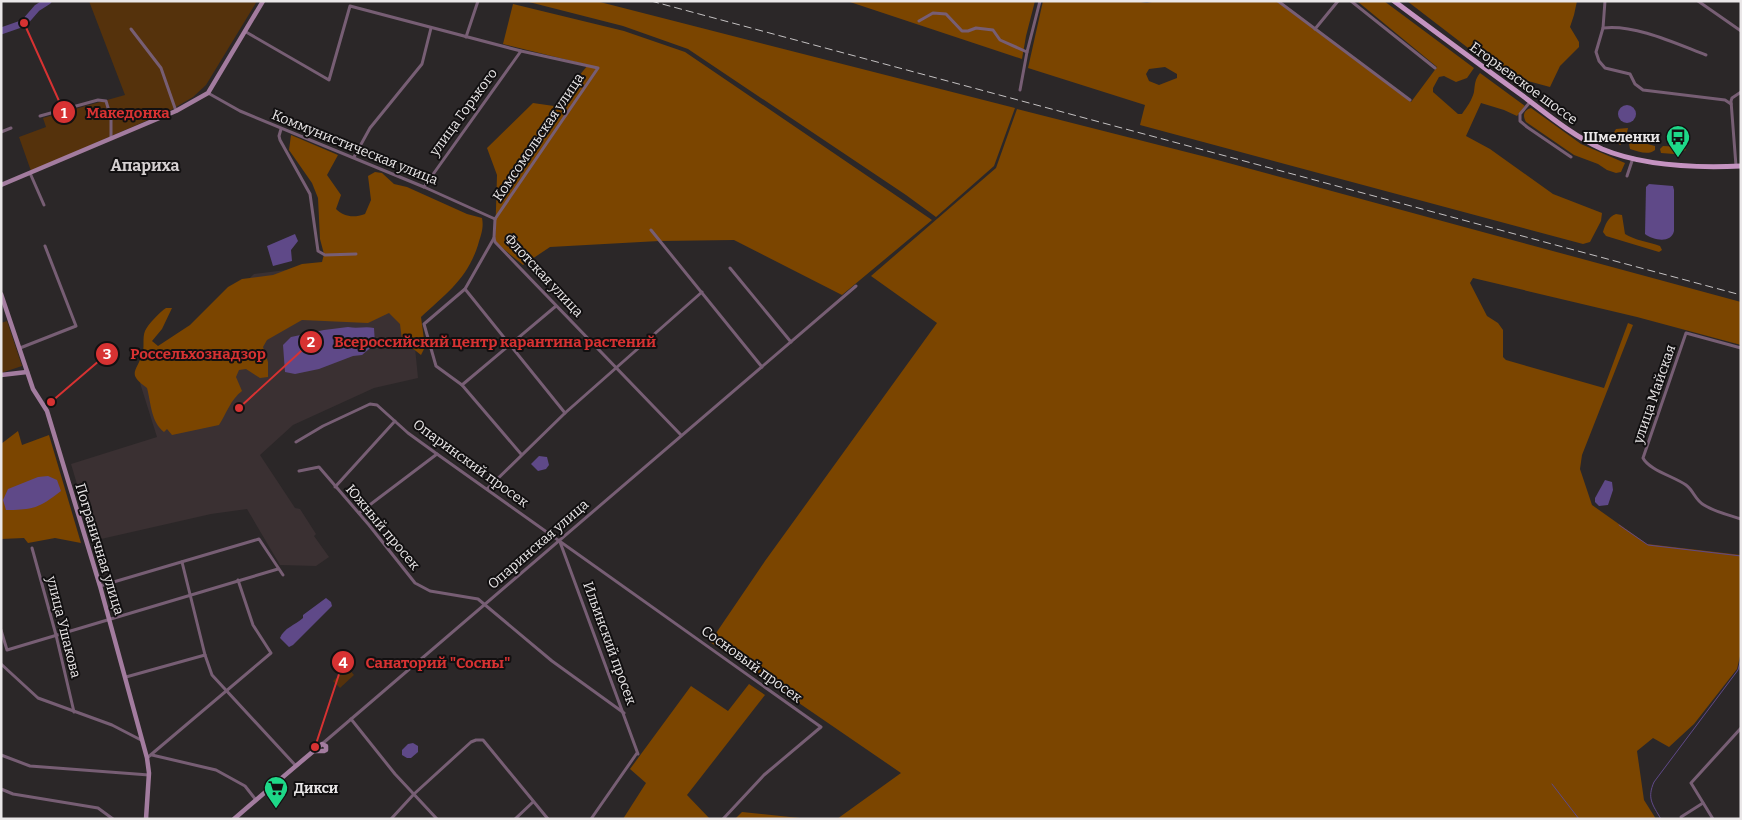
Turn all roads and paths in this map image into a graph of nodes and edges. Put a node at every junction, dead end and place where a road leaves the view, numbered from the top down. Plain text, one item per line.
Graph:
1 (263, 1) edge
2 (478, 1) edge
3 (1040, 1) edge
4 (1278, 1) edge
5 (1338, 1) edge
6 (1351, 1) edge
7 (1394, 1) edge
8 (1605, 1) edge
9 (1698, 1) edge
10 (918, 21) dead end
11 (431, 28) junction
12 (1603, 28) junction
13 (131, 29) dead end
14 (1315, 29) junction
15 (1741, 31) edge
16 (246, 32) junction
17 (466, 38) junction
18 (521, 51) junction
19 (1027, 52) junction
20 (1706, 55) dead end
21 (1435, 68) dead end
22 (1020, 90) dead end
23 (1741, 92) edge
24 (208, 93) junction
25 (1410, 100) dead end
26 (1530, 102) junction
27 (1731, 104) junction
28 (176, 111) junction
29 (40, 116) dead end
30 (11, 128) dead end
31 (281, 129) junction
32 (1, 132) edge
33 (110, 139) junction
34 (354, 158) junction
35 (1571, 158) dead end
36 (1633, 158) junction
37 (1738, 166) edge
38 (30, 173) junction
39 (1626, 176) dead end
40 (1, 185) edge
41 (424, 187) junction
42 (44, 205) dead end
43 (495, 219) junction
44 (652, 230) dead end
45 (494, 238) junction
46 (45, 246) dead end
47 (356, 254) dead end
48 (730, 268) dead end
49 (856, 286) dead end
50 (465, 289) junction
51 (702, 292) junction
52 (1, 294) edge
53 (556, 306) junction
54 (791, 342) junction
55 (510, 345) junction
56 (20, 348) junction
57 (1741, 348) edge
58 (616, 368) junction
59 (762, 368) junction
60 (27, 372) junction
61 (1, 374) edge
62 (462, 385) junction
63 (565, 413) junction
64 (395, 421) junction
65 (681, 435) junction
66 (296, 442) dead end
67 (436, 454) junction
68 (521, 454) junction
69 (300, 471) dead end
70 (335, 487) junction
71 (487, 489) junction
72 (359, 513) junction
73 (1741, 519) edge
74 (560, 541) junction
75 (32, 548) dead end
76 (182, 562) junction
77 (278, 569) junction
78 (283, 575) dead end
79 (238, 580) junction
80 (100, 586) junction
81 (190, 595) junction
82 (484, 605) junction
83 (110, 620) junction
84 (1, 630) edge
85 (56, 635) junction
86 (205, 655) junction
87 (1, 664) edge
88 (126, 677) junction
89 (227, 692) junction
90 (74, 712) junction
91 (624, 713) junction
92 (351, 718) junction
93 (1740, 729) edge
94 (142, 740) junction
95 (322, 744) joint
96 (1, 755) edge
97 (149, 756) junction
98 (296, 766) junction
99 (149, 775) junction
100 (1, 790) edge
101 (414, 794) junction
102 (256, 800) junction
103 (533, 802) junction
104 (1703, 803) junction
105 (1681, 817) dead end
106 (113, 819) edge
107 (146, 819) edge
108 (234, 819) edge
109 (391, 819) edge
110 (437, 819) edge
111 (515, 819) edge
112 (548, 819) edge
113 (591, 819) edge
114 (723, 819) edge
115 (1713, 819) edge

1 - 16 street
2 - 17 street
3 - 19 street
4 - 14 street
5 - 14 street
6 - 21 street
7 - 26 main road, Егорьевское шоссе
8 - 12 street
9 - 15 street
10 - 19 street
11 - 16 street
11 - 17 street
11 - 34 street
12 - 20 street
12 - 27 street
13 - 28 street
14 - 25 street
16 - 24 street
17 - 18 street
18 - 41 street, улица Горького
18 - 43 street, Комсомольская улица
19 - 22 street
23 - 27 street
24 - 28 street
24 - 31 street, Коммунистическая улица
26 - 35 street
26 - 36 main road, Егорьевское шоссе
27 - 37 street
28 - 33 street
29 - 33 street
30 - 32 street
31 - 34 street, Коммунистическая улица
31 - 47 street
33 - 38 street
34 - 41 street, Коммунистическая улица
36 - 37 main road, Егорьевское шоссе
36 - 39 street
38 - 40 street
38 - 42 street
41 - 43 street, Коммунистическая улица
43 - 45 street
44 - 51 street
45 - 50 street
45 - 53 street, Флотская улица
46 - 56 street
48 - 54 street
49 - 54 street, Опаринская улица
50 - 55 street
50 - 62 street
51 - 58 street
51 - 59 street
52 - 56 street, Пограничная улица
53 - 55 street
53 - 58 street, Флотская улица
54 - 59 street, Опаринская улица
55 - 62 street
55 - 63 street
56 - 60 street, Пограничная улица
57 - 73 street, улица Майская
58 - 63 street
58 - 65 street, Флотская улица
59 - 65 street, Опаринская улица
60 - 61 street
60 - 80 street, Пограничная улица
62 - 68 street
63 - 68 street
64 - 66 street, Опаринский просек
64 - 67 street, Опаринский просек
64 - 70 street
65 - 74 street, Опаринская улица
67 - 71 street, Опаринский просек
67 - 72 street
68 - 71 street
69 - 70 street, Южный просек
70 - 72 street, Южный просек
71 - 74 street, Опаринский просек
72 - 82 street, Южный просек
74 - 82 street, Опаринская улица
74 - 91 street, Ильинский просек
74 - 114 street, Сосновый просек
75 - 85 street, улица Ушакова
76 - 77 street
76 - 80 street
76 - 81 street
77 - 78 street
77 - 79 street
79 - 81 street
79 - 89 street
80 - 83 street, Пограничная улица
81 - 83 street
81 - 86 street
82 - 91 street, Южный просек
82 - 92 street, Опаринская улица
83 - 85 street
83 - 88 street, Пограничная улица
84 - 85 street
85 - 90 street, улица Ушакова
86 - 88 street
86 - 89 street
87 - 90 street
88 - 94 street, Пограничная улица
89 - 97 street
89 - 98 street
90 - 94 street
91 - 113 street, Ильинский просек
92 - 95 street, Опаринская улица
92 - 101 street
93 - 104 street
94 - 97 street, Пограничная улица
95 - 98 street
96 - 99 street
97 - 99 street, Пограничная улица
97 - 102 street
98 - 102 street
99 - 107 street, Пограничная улица
100 - 106 street
101 - 103 street
101 - 109 street
101 - 110 street
102 - 108 street
103 - 111 street
103 - 112 street
104 - 105 street
104 - 115 street

